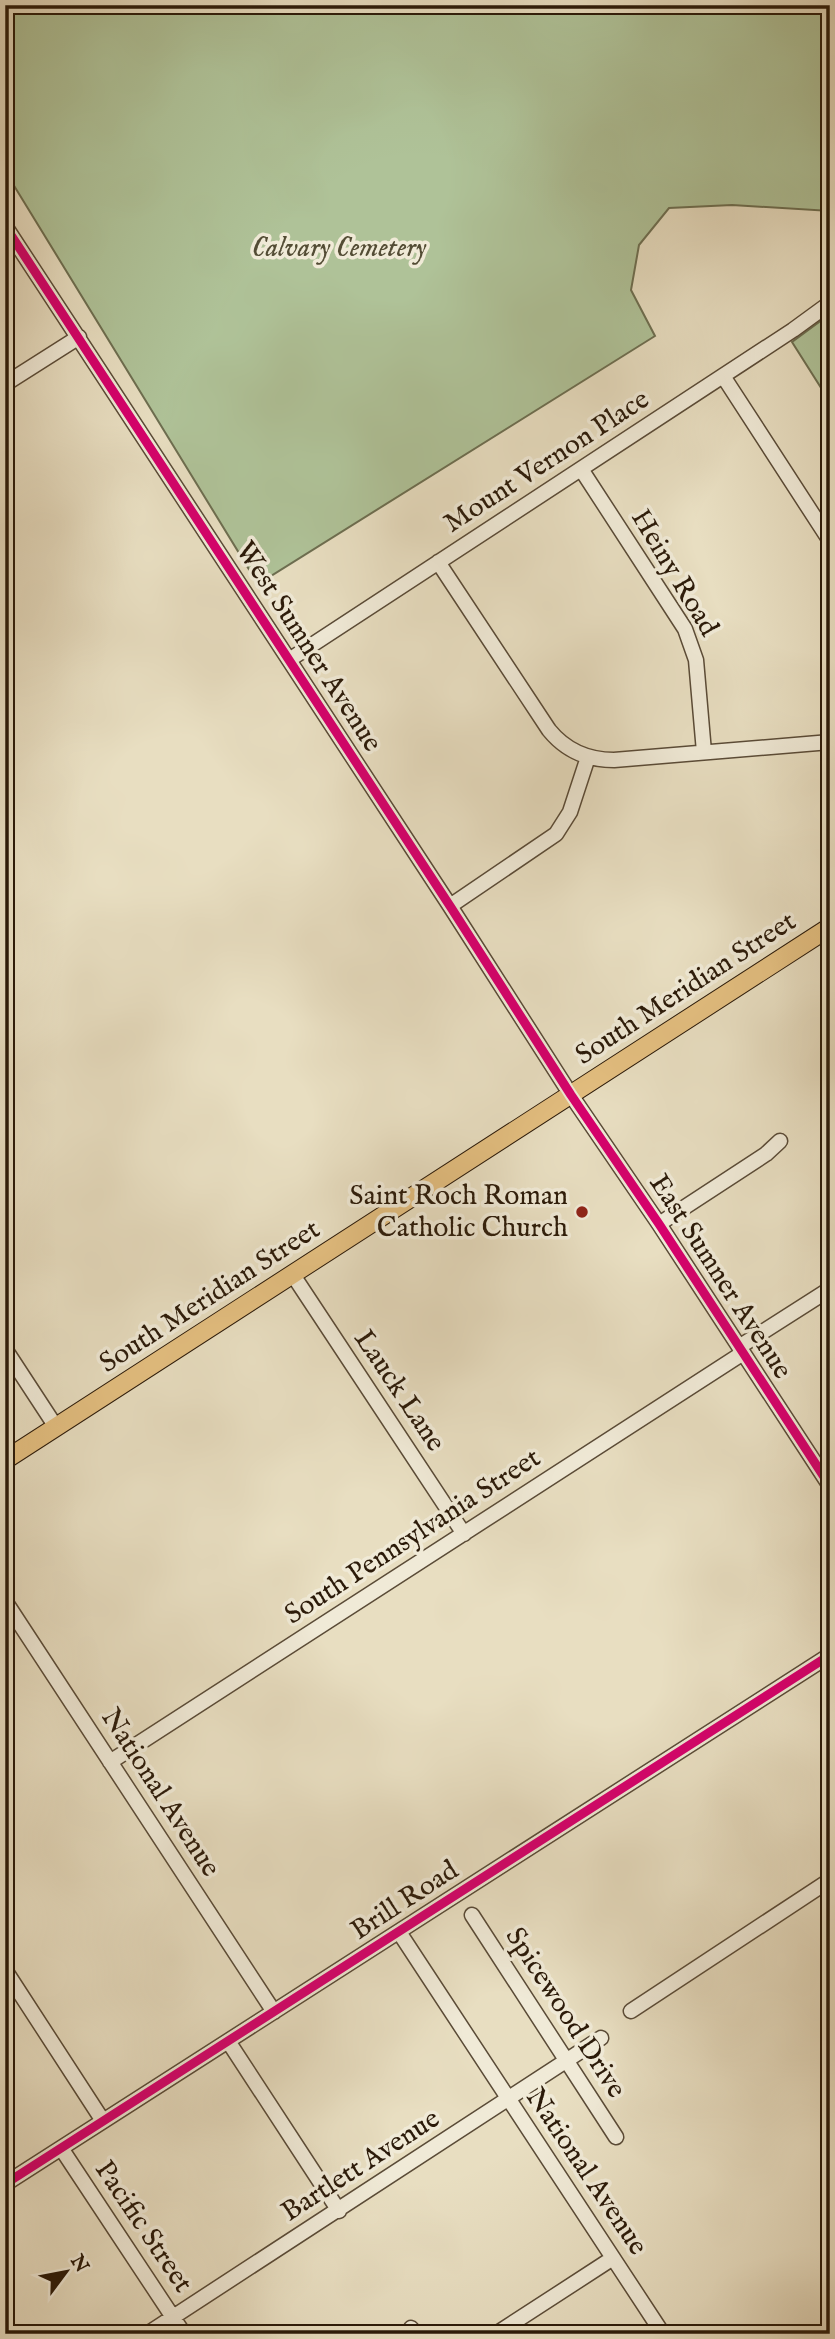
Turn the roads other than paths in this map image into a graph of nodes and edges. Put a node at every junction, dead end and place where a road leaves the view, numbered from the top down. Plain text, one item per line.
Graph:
1 (5, 226) edge
2 (830, 303) edge
3 (79, 337) junction
4 (723, 376) junction
5 (5, 384) edge
6 (581, 469) junction
7 (830, 541) edge
8 (439, 562) junction
9 (289, 660) junction
10 (830, 742) edge
11 (704, 752) junction
12 (588, 757) junction
13 (450, 906) junction
14 (830, 927) edge
15 (571, 1095) junction
16 (780, 1141) dead end
17 (659, 1224) junction
18 (293, 1275) junction
19 (830, 1289) edge
20 (5, 1349) edge
21 (741, 1350) junction
22 (56, 1427) junction
23 (5, 1460) edge
24 (828, 1478) edge
25 (464, 1534) junction
26 (5, 1601) edge
27 (830, 1655) edge
28 (110, 1762) junction
29 (830, 1880) edge
30 (472, 1915) dead end
31 (398, 1932) junction
32 (5, 1970) edge
33 (631, 2011) dead end
34 (274, 2012) junction
35 (601, 2038) dead end
36 (228, 2041) junction
37 (566, 2060) junction
38 (508, 2099) junction
39 (103, 2121) junction
40 (616, 2137) dead end
41 (61, 2148) junction
42 (5, 2184) edge
43 (339, 2211) junction
44 (613, 2258) junction
45 (173, 2317) junction
46 (147, 2334) edge
47 (184, 2334) edge
48 (496, 2334) edge
49 (663, 2334) edge

1 - 3 street, West Sumner Avenue
2 - 4 street, Mount Vernon Place
3 - 5 street
3 - 9 street, West Sumner Avenue
4 - 6 street, Mount Vernon Place
4 - 7 street
6 - 8 street, Mount Vernon Place
6 - 11 street, Heiny Road
8 - 9 street, Mount Vernon Place
8 - 12 street
9 - 13 street, West Sumner Avenue
10 - 11 street
11 - 12 street
12 - 13 street
13 - 15 street, West Sumner Avenue
14 - 15 main road, South Meridian Street
15 - 17 street, East Sumner Avenue
15 - 18 main road, South Meridian Street
16 - 17 street
17 - 21 street, East Sumner Avenue
18 - 22 main road, South Meridian Street
18 - 25 street, Lauck Lane
19 - 21 street, South Pennsylvania Street
20 - 22 street
21 - 24 street, East Sumner Avenue
21 - 25 street, South Pennsylvania Street
22 - 23 main road, South Meridian Street
25 - 28 street, South Pennsylvania Street
26 - 28 street, National Avenue
27 - 31 street, Brill Road
28 - 34 street, National Avenue
29 - 33 street
30 - 37 street, Spicewood Drive
31 - 34 street, Brill Road
31 - 38 street, National Avenue
32 - 39 street
34 - 36 street, Brill Road
35 - 37 street, Bartlett Avenue
36 - 39 street, Brill Road
36 - 43 street
37 - 38 street, Bartlett Avenue
37 - 40 street, Spicewood Drive
38 - 43 street, Bartlett Avenue
38 - 44 street, National Avenue
39 - 41 street, Brill Road
41 - 42 street, Brill Road
41 - 45 street, Pacific Street
43 - 45 street, Bartlett Avenue
44 - 48 street
44 - 49 street, National Avenue
45 - 46 street, Bartlett Avenue
45 - 47 street, Pacific Street

